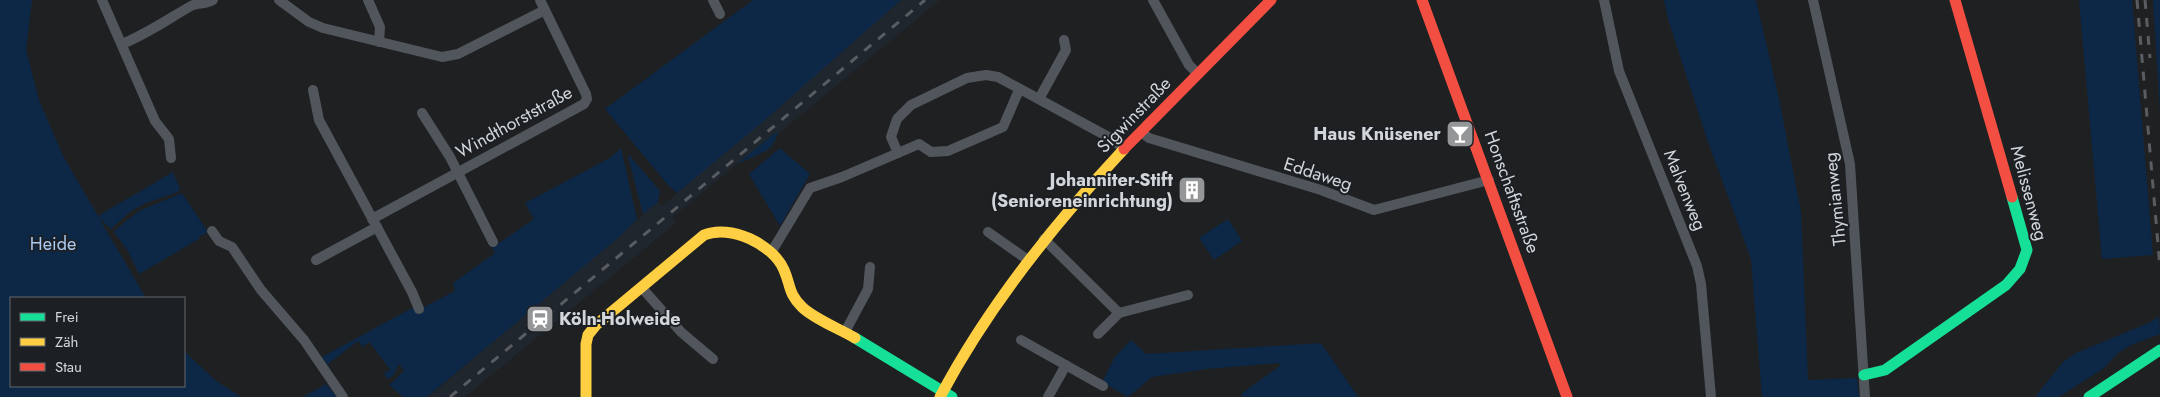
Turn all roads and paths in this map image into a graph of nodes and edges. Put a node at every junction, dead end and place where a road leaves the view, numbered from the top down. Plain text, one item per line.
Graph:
1 (102, 0) edge
2 (279, 0) edge
3 (368, 0) edge
4 (540, 0) edge
5 (713, 0) edge
6 (1153, 0) edge
7 (1271, 0) edge
8 (1422, 0) edge
9 (1604, 0) edge
10 (1814, 0) edge
11 (1955, 0) edge
12 (210, 2) edge
13 (545, 10) junction
14 (720, 14) dead end
15 (1064, 40) dead end
16 (379, 42) junction
17 (122, 44) junction
18 (1198, 74) junction
19 (313, 90) dead end
20 (1019, 90) junction
21 (1039, 99) junction
22 (422, 113) dead end
23 (1141, 132) junction
24 (1124, 150) junction
25 (898, 153) junction
26 (171, 158) dead end
27 (457, 173) junction
28 (1489, 180) junction
29 (375, 223) junction
30 (212, 231) dead end
31 (988, 232) dead end
32 (1044, 239) junction
33 (493, 242) dead end
34 (772, 251) junction
35 (316, 260) dead end
36 (1028, 260) junction
37 (870, 267) dead end
38 (642, 288) junction
39 (1188, 295) dead end
40 (420, 309) dead end
41 (1119, 313) junction
42 (845, 332) junction
43 (1098, 334) dead end
44 (1021, 340) dead end
45 (2160, 350) edge
46 (713, 359) dead end
47 (1066, 365) junction
48 (1864, 375) junction
49 (1103, 386) dead end
50 (945, 395) edge
51 (343, 397) edge
52 (586, 397) edge
53 (1048, 397) edge
54 (1567, 397) edge
55 (1711, 397) edge
56 (1865, 397) edge
57 (2089, 397) edge

1 - 17 street
2 - 16 street
3 - 16 street
4 - 13 street
5 - 14 street
6 - 18 street
7 - 18 street, Sigwinstraße
8 - 28 street, Honschaftsstraße
9 - 55 street, Malvenweg
10 - 48 street, Thymianweg
11 - 48 street, Melissenweg
12 - 17 street
13 - 16 street
13 - 27 street, Windthorststraße
15 - 21 street
17 - 26 street
18 - 23 street, Sigwinstraße
19 - 29 street
20 - 21 street
20 - 25 street
20 - 25 street
21 - 24 street
22 - 27 street, Windthorststraße
23 - 24 street, Sigwinstraße
23 - 28 street, Eddaweg
24 - 32 street, Sigwinstraße
25 - 34 street
27 - 29 street, Windthorststraße
27 - 33 street, Windthorststraße
28 - 54 street, Honschaftsstraße
29 - 35 street, Windthorststraße
29 - 40 street
30 - 51 street
31 - 36 street
32 - 36 street, Sigwinstraße
32 - 41 street
34 - 38 street
34 - 42 street
36 - 50 street, Sigwinstraße
37 - 42 street
38 - 46 street
38 - 52 street
39 - 41 street
41 - 43 street
42 - 50 street
44 - 47 street
45 - 57 street
47 - 49 street
47 - 53 street
48 - 56 street, Thymianweg

